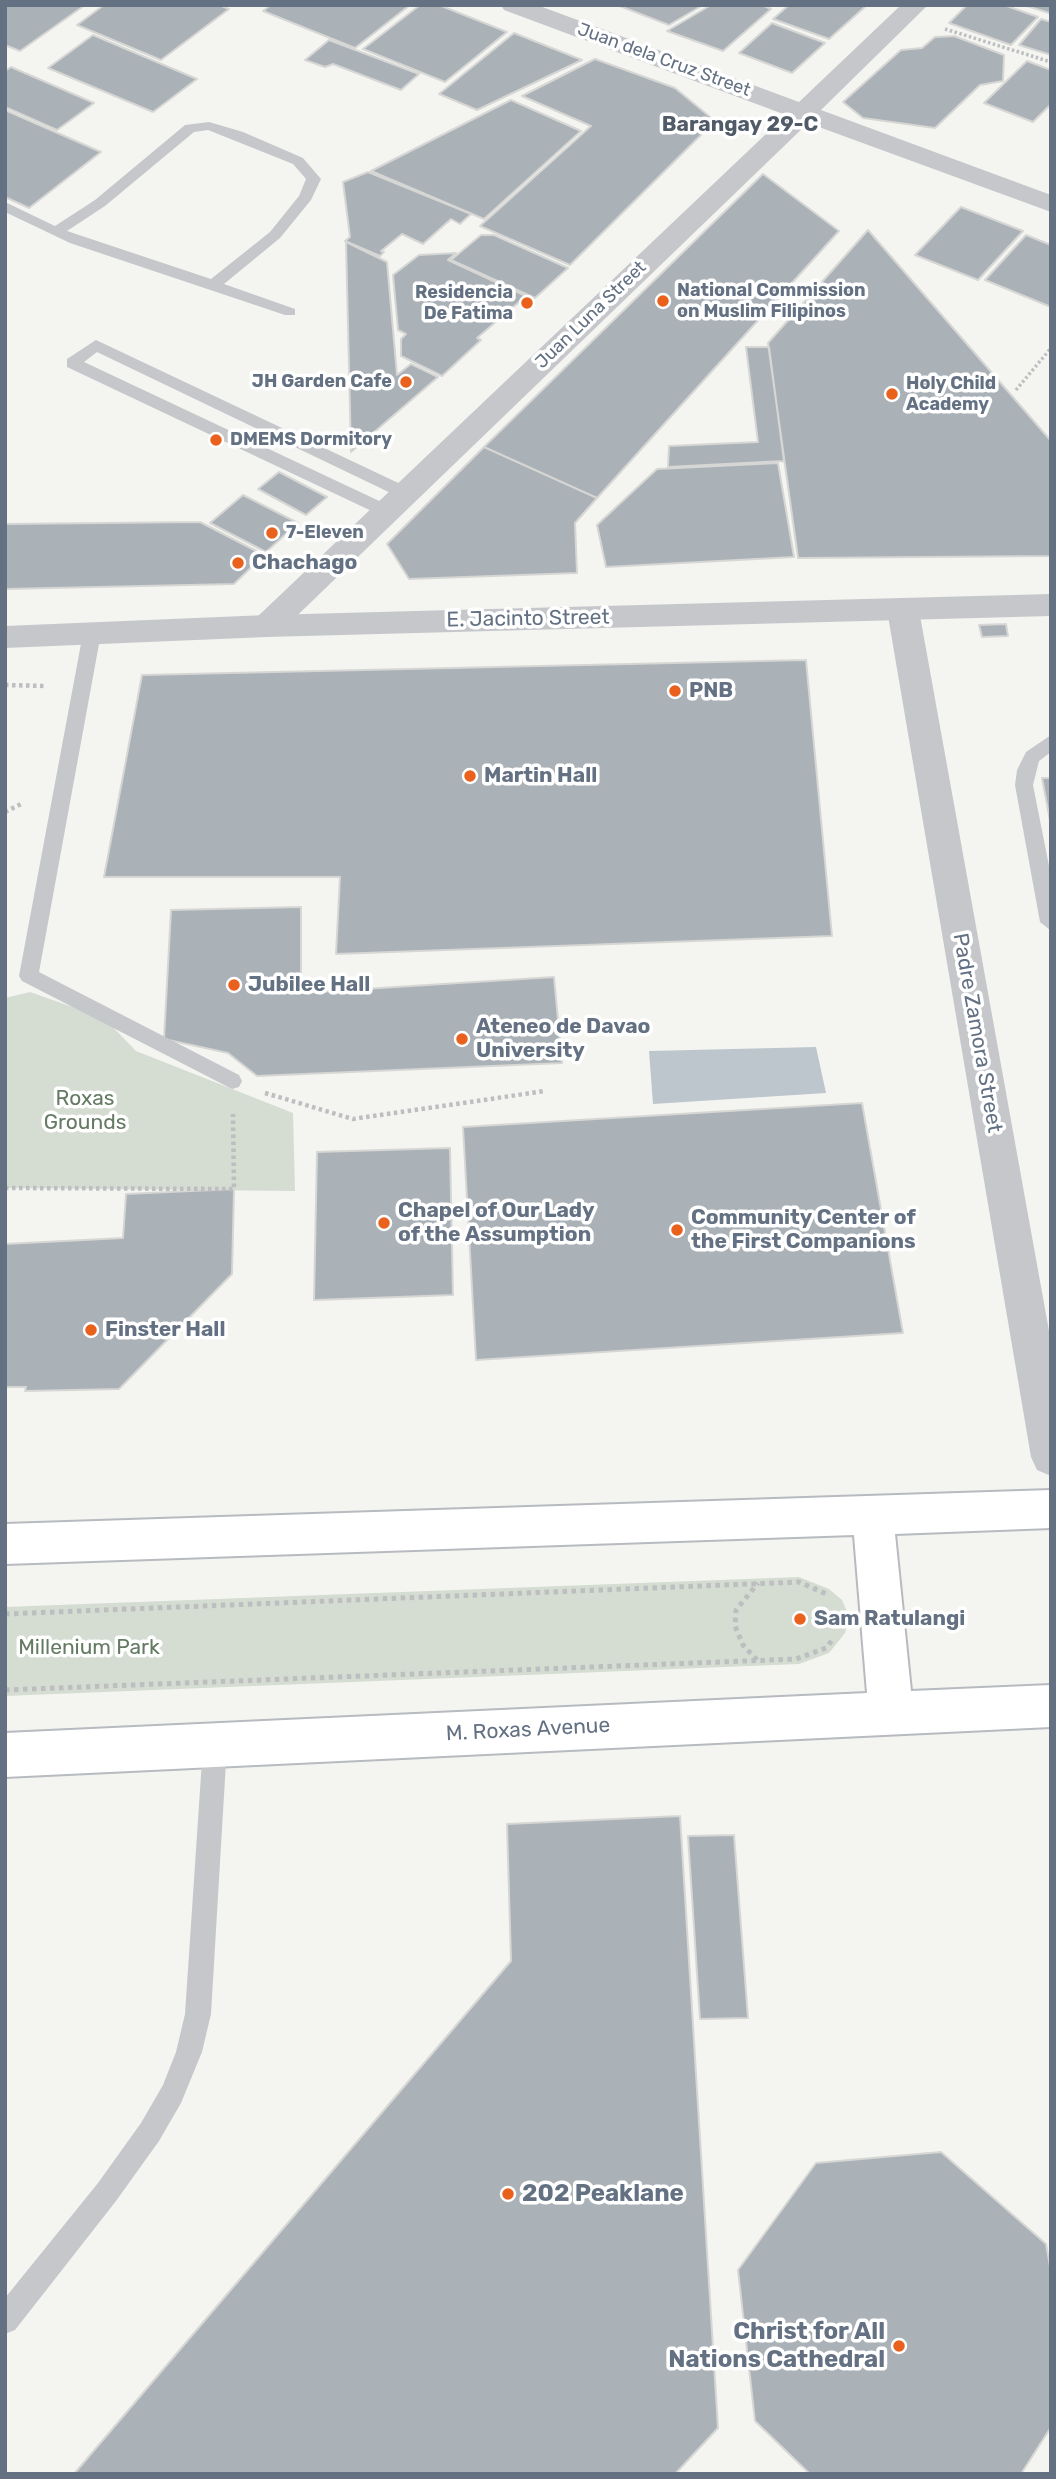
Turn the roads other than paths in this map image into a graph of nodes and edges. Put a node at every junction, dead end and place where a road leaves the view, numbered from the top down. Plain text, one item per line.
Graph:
1 (513, 5) edge
2 (910, 11) edge
3 (804, 112) junction
4 (1051, 204) edge
5 (5, 205) edge
6 (57, 232) junction
7 (213, 285) junction
8 (290, 312) dead end
9 (395, 502) junction
10 (1051, 605) edge
11 (904, 610) junction
12 (267, 626) junction
13 (92, 633) junction
14 (5, 637) edge
15 (1051, 742) edge
16 (1049, 922) edge
17 (232, 1081) road end
18 (1051, 1457) edge
19 (1051, 1509) edge
20 (873, 1516) junction
21 (5, 1544) edge
22 (1051, 1706) edge
23 (891, 1714) junction
24 (215, 1745) junction
25 (5, 1755) edge
26 (5, 2320) edge

1 - 3 street, Juan dela Cruz Street
2 - 3 street, Juan Luna Street
3 - 4 street, Juan dela Cruz Street
3 - 9 street, Juan Luna Street
5 - 6 lane
6 - 7 lane
6 - 7 lane
7 - 8 lane
9 - 9 lane
9 - 12 street, Juan Luna Street
10 - 11 street, E. Jacinto Street
11 - 12 street, E. Jacinto Street
11 - 18 street, Padre Zamora Street
12 - 13 street, E. Jacinto Street
13 - 14 street, E. Jacinto Street
13 - 17 lane
15 - 16 lane
19 - 20 main road
20 - 21 main road
20 - 23 main road
22 - 23 main road, M. Roxas Avenue
23 - 24 main road, M. Roxas Avenue
24 - 25 main road, M. Roxas Avenue
24 - 26 lane

